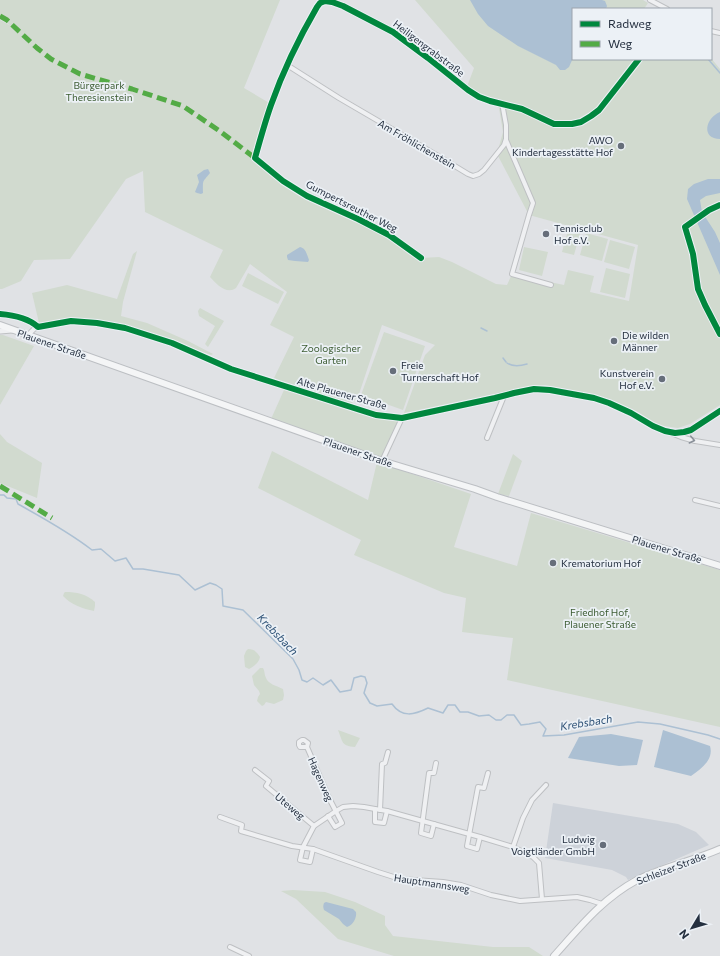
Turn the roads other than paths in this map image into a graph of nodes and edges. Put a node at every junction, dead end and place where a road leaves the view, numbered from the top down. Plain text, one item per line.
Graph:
1 (650, 0) edge
2 (665, 8) edge
3 (638, 60) edge
4 (287, 65) junction
5 (502, 103) junction
6 (506, 139) junction
7 (255, 158) joint
8 (420, 258) dead end
9 (551, 285) dead end
10 (0, 325) edge
11 (12, 330) junction
12 (0, 331) edge
13 (28, 335) junction
14 (504, 396) junction
15 (720, 411) edge
16 (402, 418) junction
17 (665, 432) junction
18 (487, 438) dead end
19 (720, 445) edge
20 (382, 461) junction
21 (695, 500) dead end
22 (720, 506) edge
23 (720, 566) edge
24 (307, 748) dead end
25 (388, 752) dead end
26 (436, 763) dead end
27 (255, 770) dead end
28 (488, 773) dead end
29 (546, 785) dead end
30 (375, 809) junction
31 (380, 810) junction
32 (336, 811) junction
33 (387, 811) junction
34 (328, 816) junction
35 (220, 817) dead end
36 (423, 821) junction
37 (434, 824) junction
38 (314, 826) junction
39 (470, 834) junction
40 (480, 837) junction
41 (303, 847) junction
42 (513, 847) junction
43 (313, 849) junction
44 (720, 849) edge
45 (542, 899) junction
46 (602, 904) junction
47 (230, 947) dead end
48 (249, 956) edge
49 (554, 956) edge

1 - 2 street
3 - 5 street, Heiligengrabstraße
4 - 5 street, Heiligengrabstraße
4 - 6 street, Am Fröhlichenstein
4 - 7 street, Heiligengrabstraße
5 - 6 street
6 - 9 street
7 - 8 street, Gumpertsreuther Weg
10 - 11 main road, Plauener Straße
11 - 12 street
11 - 13 main road, Plauener Straße
13 - 16 street, Alte Plauener Straße
13 - 20 main road, Plauener Straße
14 - 16 street, Alte Plauener Straße
14 - 17 street, Alte Plauener Straße
14 - 18 street
15 - 17 street
16 - 20 street
17 -> 19 street, Alte Plauener Straße
20 - 23 main road, Plauener Straße
21 - 22 street
24 - 32 street, Hagenweg
25 - 31 street
26 - 36 street
27 - 38 street, Uteweg
28 - 39 street
29 - 42 street
30 - 31 street
30 - 32 street
30 - 33 street
31 - 33 street
32 - 34 street
32 - 34 street
33 - 36 street
34 - 38 street
35 - 41 street, Hauptmannsweg
36 - 37 street
36 - 37 street
37 - 39 street
38 - 41 street
39 - 40 street
39 - 40 street
40 - 42 street
41 - 43 street, Hauptmannsweg
41 - 43 street
42 - 45 street
43 - 45 street, Hauptmannsweg
44 - 46 main road, Schleizer Straße
45 - 46 street, Hauptmannsweg
46 - 49 main road, Schleizer Straße
47 - 48 street

